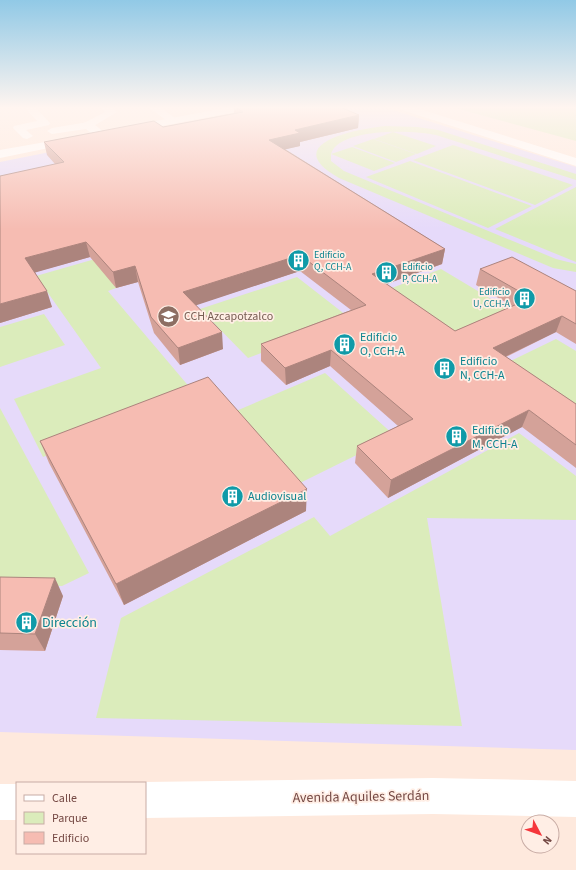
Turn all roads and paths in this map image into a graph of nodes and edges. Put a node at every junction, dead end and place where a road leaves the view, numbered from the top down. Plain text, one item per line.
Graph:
1 (35, 148) edge
2 (531, 148) edge
3 (0, 154) edge
4 (576, 162) edge
5 (576, 799) edge
6 (146, 800) edge
7 (0, 802) edge
8 (16, 802) edge

1 - 3 street
2 - 4 street
5 - 6 street, Avenida Aquiles Serdán
7 - 8 street

